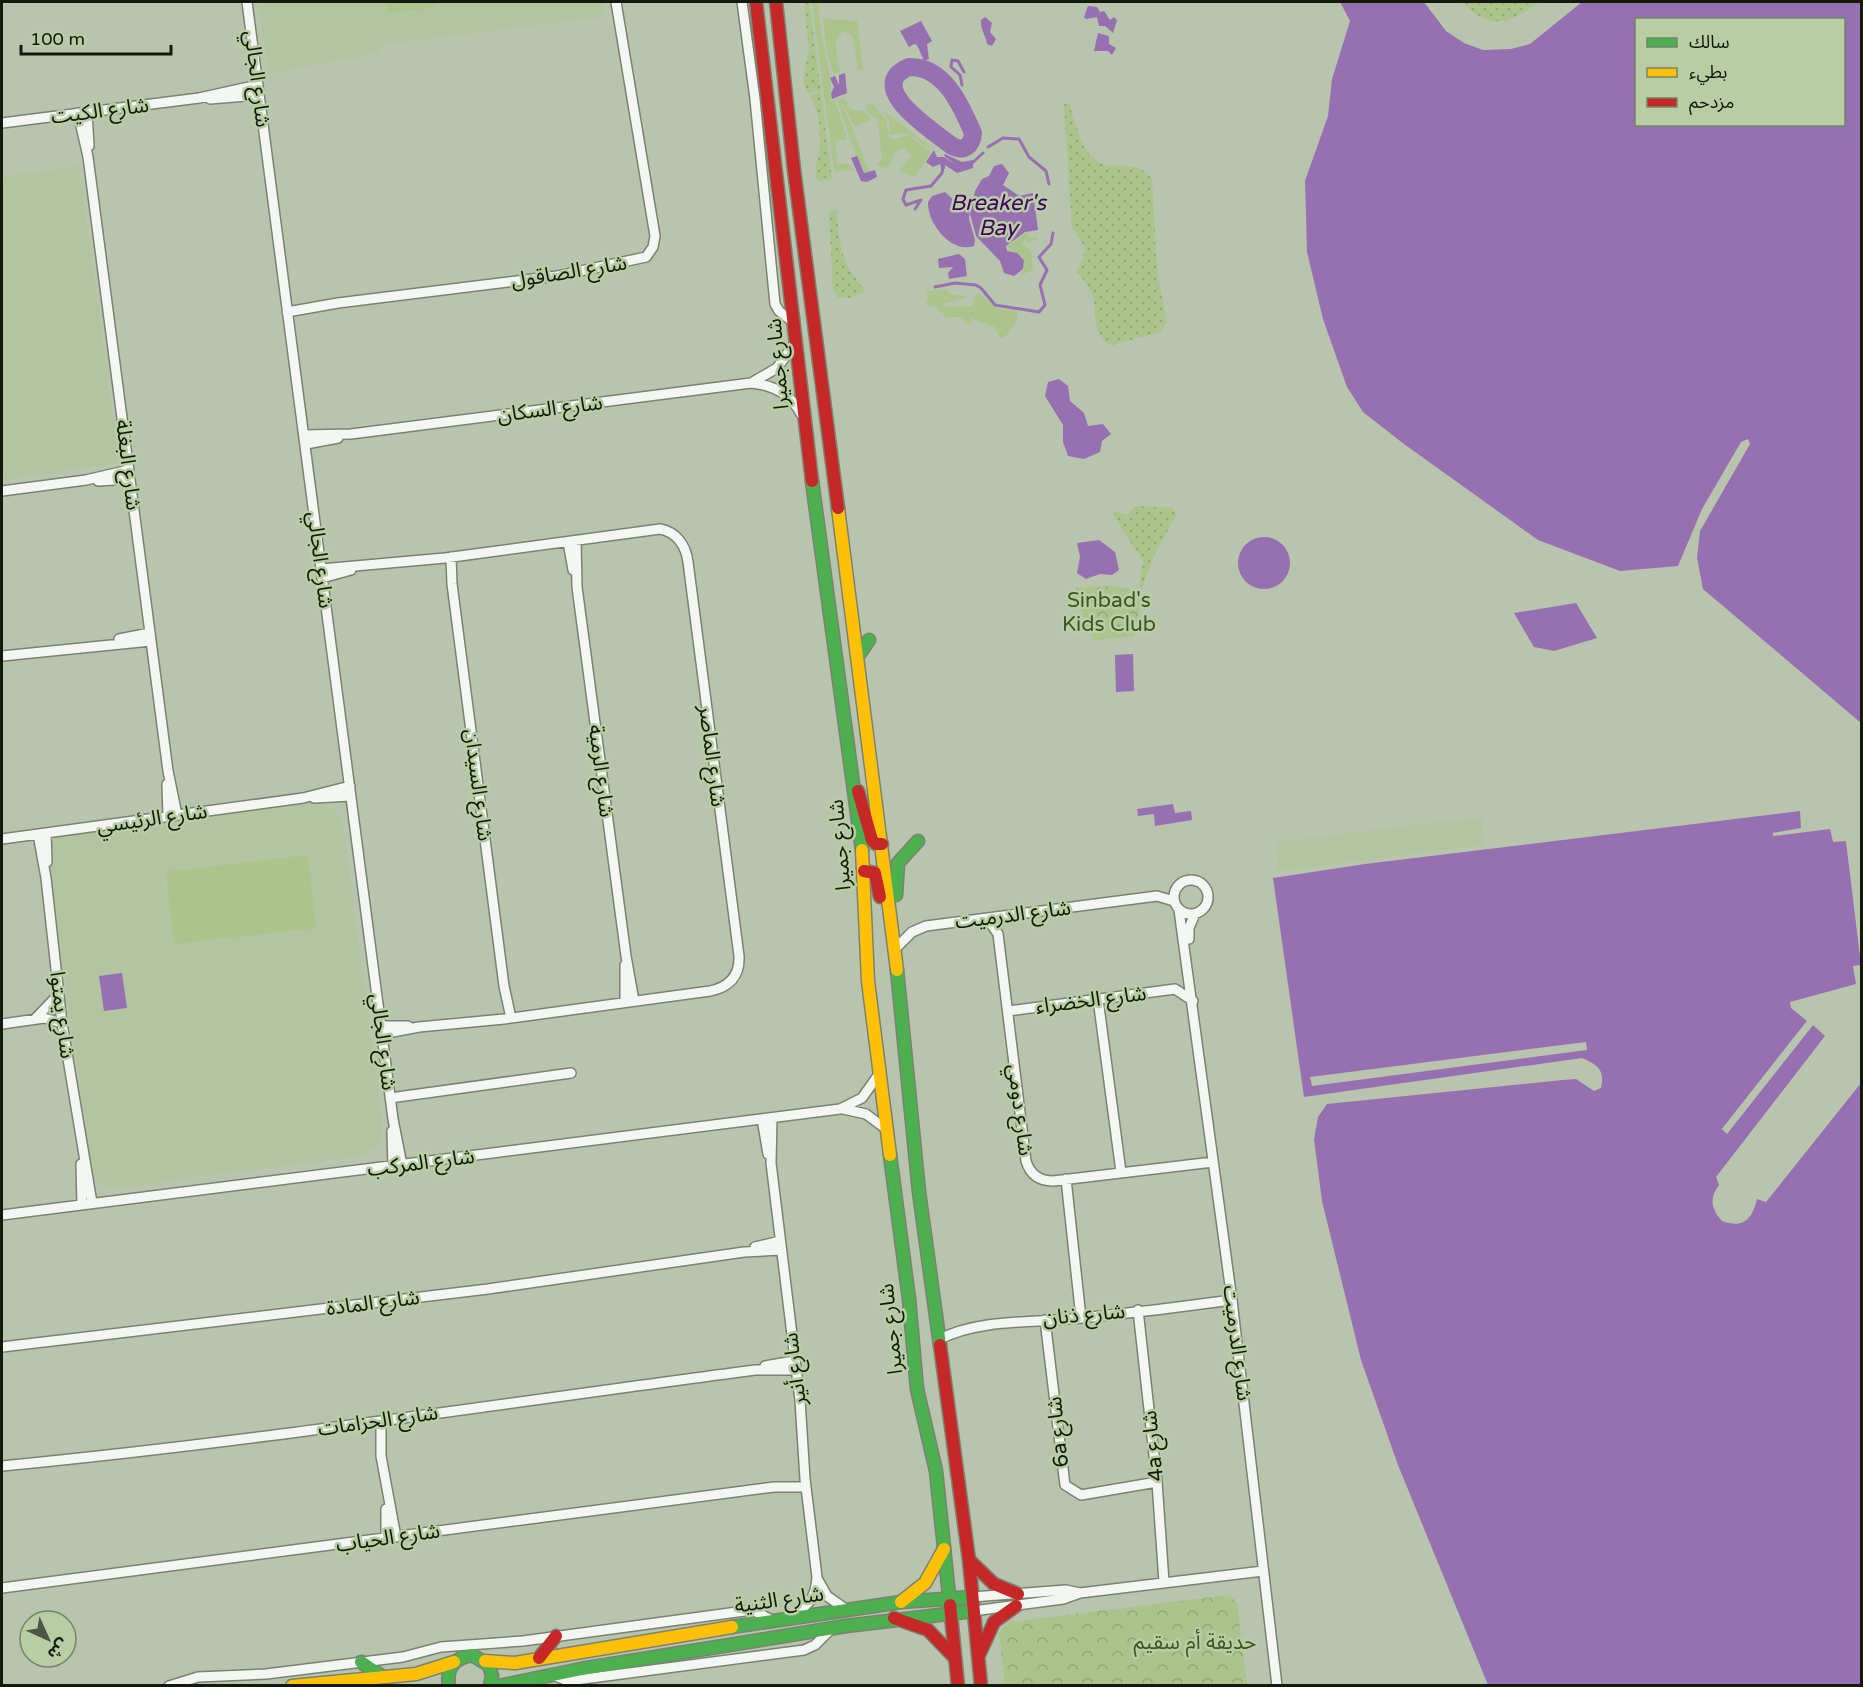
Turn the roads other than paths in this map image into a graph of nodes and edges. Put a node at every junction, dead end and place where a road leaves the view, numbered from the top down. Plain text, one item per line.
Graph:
1 (247, 2) edge
2 (616, 2) edge
3 (742, 2) edge
4 (756, 2) edge
5 (777, 2) edge
6 (258, 90) junction
7 (83, 113) junction
8 (2, 123) edge
9 (287, 308) junction
10 (794, 322) junction
11 (796, 342) junction
12 (751, 383) junction
13 (802, 416) junction
14 (306, 440) junction
15 (129, 475) junction
16 (2, 491) edge
17 (572, 541) junction
18 (448, 557) junction
19 (322, 573) junction
20 (150, 637) junction
21 (869, 640) dead end
22 (2, 656) edge
23 (858, 656) junction
24 (855, 787) junction
25 (350, 791) junction
26 (172, 816) junction
27 (42, 834) junction
28 (2, 839) edge
29 (918, 841) dead end
30 (882, 844) junction
31 (864, 871) junction
32 (1176, 905) junction
33 (1195, 914) junction
34 (1007, 916) junction
35 (987, 918) junction
36 (893, 929) junction
37 (998, 934) junction
38 (895, 949) junction
39 (1188, 973) junction
40 (1175, 989) junction
41 (59, 994) junction
42 (1098, 999) junction
43 (630, 1001) junction
44 (1193, 1001) junction
45 (1008, 1011) junction
46 (35, 1019) junction
47 (507, 1019) junction
48 (62, 1023) junction
49 (2, 1024) edge
50 (381, 1030) junction
51 (571, 1073) dead end
52 (879, 1074) junction
53 (390, 1098) junction
54 (840, 1109) junction
55 (767, 1118) junction
56 (886, 1129) junction
57 (1213, 1161) junction
58 (398, 1165) junction
59 (1121, 1172) junction
60 (1066, 1179) junction
61 (87, 1203) junction
62 (2, 1215) edge
63 (780, 1245) junction
64 (1232, 1300) junction
65 (1138, 1310) junction
66 (1081, 1318) junction
67 (1046, 1320) junction
68 (938, 1340) junction
69 (2, 1347) edge
70 (795, 1365) junction
71 (377, 1422) junction
72 (2, 1466) edge
73 (1157, 1482) junction
74 (805, 1483) junction
75 (391, 1538) junction
76 (944, 1549) junction
77 (969, 1560) junction
78 (1263, 1571) junction
79 (817, 1577) junction
80 (1164, 1582) junction
81 (2, 1588) edge
82 (972, 1597) junction
83 (950, 1599) junction
84 (1017, 1600) junction
85 (901, 1602) junction
86 (848, 1610) junction
87 (973, 1611) junction
88 (950, 1612) junction
89 (789, 1618) junction
90 (894, 1618) junction
91 (772, 1620) junction
92 (556, 1636) junction
93 (539, 1658) junction
94 (955, 1658) junction
95 (977, 1659) junction
96 (485, 1661) junction
97 (361, 1662) junction
98 (454, 1662) junction
99 (383, 1677) junction
100 (169, 1686) edge
101 (292, 1686) edge
102 (449, 1686) edge
103 (490, 1686) edge
104 (499, 1686) edge
105 (958, 1686) edge
106 (981, 1686) edge
107 (1277, 1686) edge

1 - 6 street, شارع الجالي
2 - 9 street, شارع الصاقول
3 - 10 street
4 - 10 main road, شارع جميرا
5 - 23 main road, شارع جميرا
6 - 7 street, شارع الكيت
6 - 9 street, شارع الجالي
7 - 8 street, شارع الكيت
7 - 15 street, شارع البغلة
9 - 14 street, شارع الجالي
10 - 11 main road, شارع جميرا
11 - 12 street, شارع السكان
11 - 13 main road, شارع جميرا
12 - 13 street, شارع السكان
12 - 14 street, شارع السكان
13 - 24 main road, شارع جميرا
14 - 19 street, شارع الجالي
15 - 16 street
15 - 20 street, شارع البغلة
17 - 18 street, شارع الماصر
17 - 43 street, شارع الرمية
17 - 43 street, شارع الماصر
18 - 19 street, شارع الماصر
18 - 47 street, شارع السيدان
19 - 25 street, شارع الجالي
20 - 22 street
20 - 26 street, شارع البغلة
21 - 23 main road
23 - 30 main road, شارع جميرا
24 - 30 main road
24 - 31 main road, شارع جميرا
25 - 26 street, شارع الرئيسي
25 - 50 street, شارع الجالي
26 - 27 street, شارع الرئيسي
27 - 28 street, شارع الرئيسي
27 - 41 street, شارع يمتوا
29 - 36 main road
30 - 36 main road, شارع جميرا
31 - 36 main road
31 - 52 main road, شارع جميرا
32 - 33 street, شارع الدرميت
32 - 33 street, شارع الدرميت
32 - 34 street, شارع الدرميت
32 - 39 street, شارع الدرميت
33 - 44 street, شارع الدرميت
34 - 35 street, شارع الدرميت
34 - 37 street
35 - 37 street, شارع دومي
35 - 38 street, شارع الدرميت
36 - 38 main road, شارع جميرا
37 - 45 street, شارع دومي
38 - 68 main road, شارع جميرا
39 - 40 street, شارع الخضراء
39 - 44 street, شارع الدرميت
40 - 42 street, شارع الخضراء
40 - 44 street, شارع الخضراء
41 - 46 street
41 - 48 street, شارع يمتوا
42 - 45 street, شارع الخضراء
42 - 59 street
43 - 47 street, شارع الماصر
44 - 57 street, شارع الدرميت
45 - 60 street, شارع دومي
46 - 48 street
46 - 49 street
47 - 50 street, شارع الماصر
48 - 61 street, شارع يمتوا
50 - 53 street, شارع الجالي
51 - 53 street
52 - 54 street, شارع المركب
52 - 56 main road, شارع جميرا
53 - 58 street, شارع الجالي
54 - 55 street, شارع المركب
54 - 56 street, شارع المركب
55 - 58 street, شارع المركب
55 - 63 street, شارع أنير
56 - 76 main road, شارع جميرا
57 - 59 street, شارع دومي
57 - 64 street, شارع الدرميت
58 - 61 street, شارع المركب
59 - 60 street, شارع دومي
60 - 66 street
61 - 62 street, شارع المركب
63 - 69 street, شارع المادة
63 - 70 street, شارع أنير
64 - 65 street, شارع ذنان
64 - 78 street, شارع الدرميت
65 - 66 street, شارع ذنان
65 - 73 street, 4a شارع
66 - 67 street, شارع ذنان
67 - 68 street, شارع ذنان
67 - 73 street, 6a شارع
68 - 77 main road, شارع جميرا
70 - 71 street, شارع الحزامات
70 - 74 street, شارع أنير
71 - 72 street, شارع الحزامات
71 - 75 street
73 - 80 street, 4a شارع
74 - 75 street, شارع الحياب
74 - 79 street, شارع أنير
75 - 81 street, شارع الحياب
76 - 83 main road, شارع جميرا
76 - 85 main road
77 - 82 main road, شارع جميرا
77 - 84 main road
78 - 80 street, شارع الثنية
78 - 107 street, شارع الدرميت
79 - 86 street, شارع أنير
79 - 89 street, شارع أنير
80 - 84 street, شارع الثنية
82 - 83 main road, شارع الثنية
82 - 84 street, شارع الثنية
82 - 87 main road, شارع جميرا
83 - 85 main road, شارع الثنية
83 - 88 main road, شارع جميرا
84 - 87 street, شارع الثنية
84 - 95 main road
85 - 86 main road, شارع الثنية
86 - 89 main road, شارع الثنية
87 - 88 main road, شارع الثنية
87 - 95 main road, شارع جميرا
88 - 90 main road, شارع الثنية
88 - 94 main road, شارع جميرا
89 - 91 main road, شارع الثنية
90 - 94 main road
90 - 104 main road, شارع الثنية
91 - 92 street
91 - 93 main road, شارع الثنية
92 - 93 main road
92 - 97 street
93 - 96 main road, شارع الثنية
94 - 105 main road, شارع جميرا
95 - 106 main road, شارع جميرا
96 - 98 main road, شارع الثنية
96 - 103 main road
97 - 99 main road
97 - 100 street
98 - 99 main road
98 - 102 main road
99 - 101 main road

